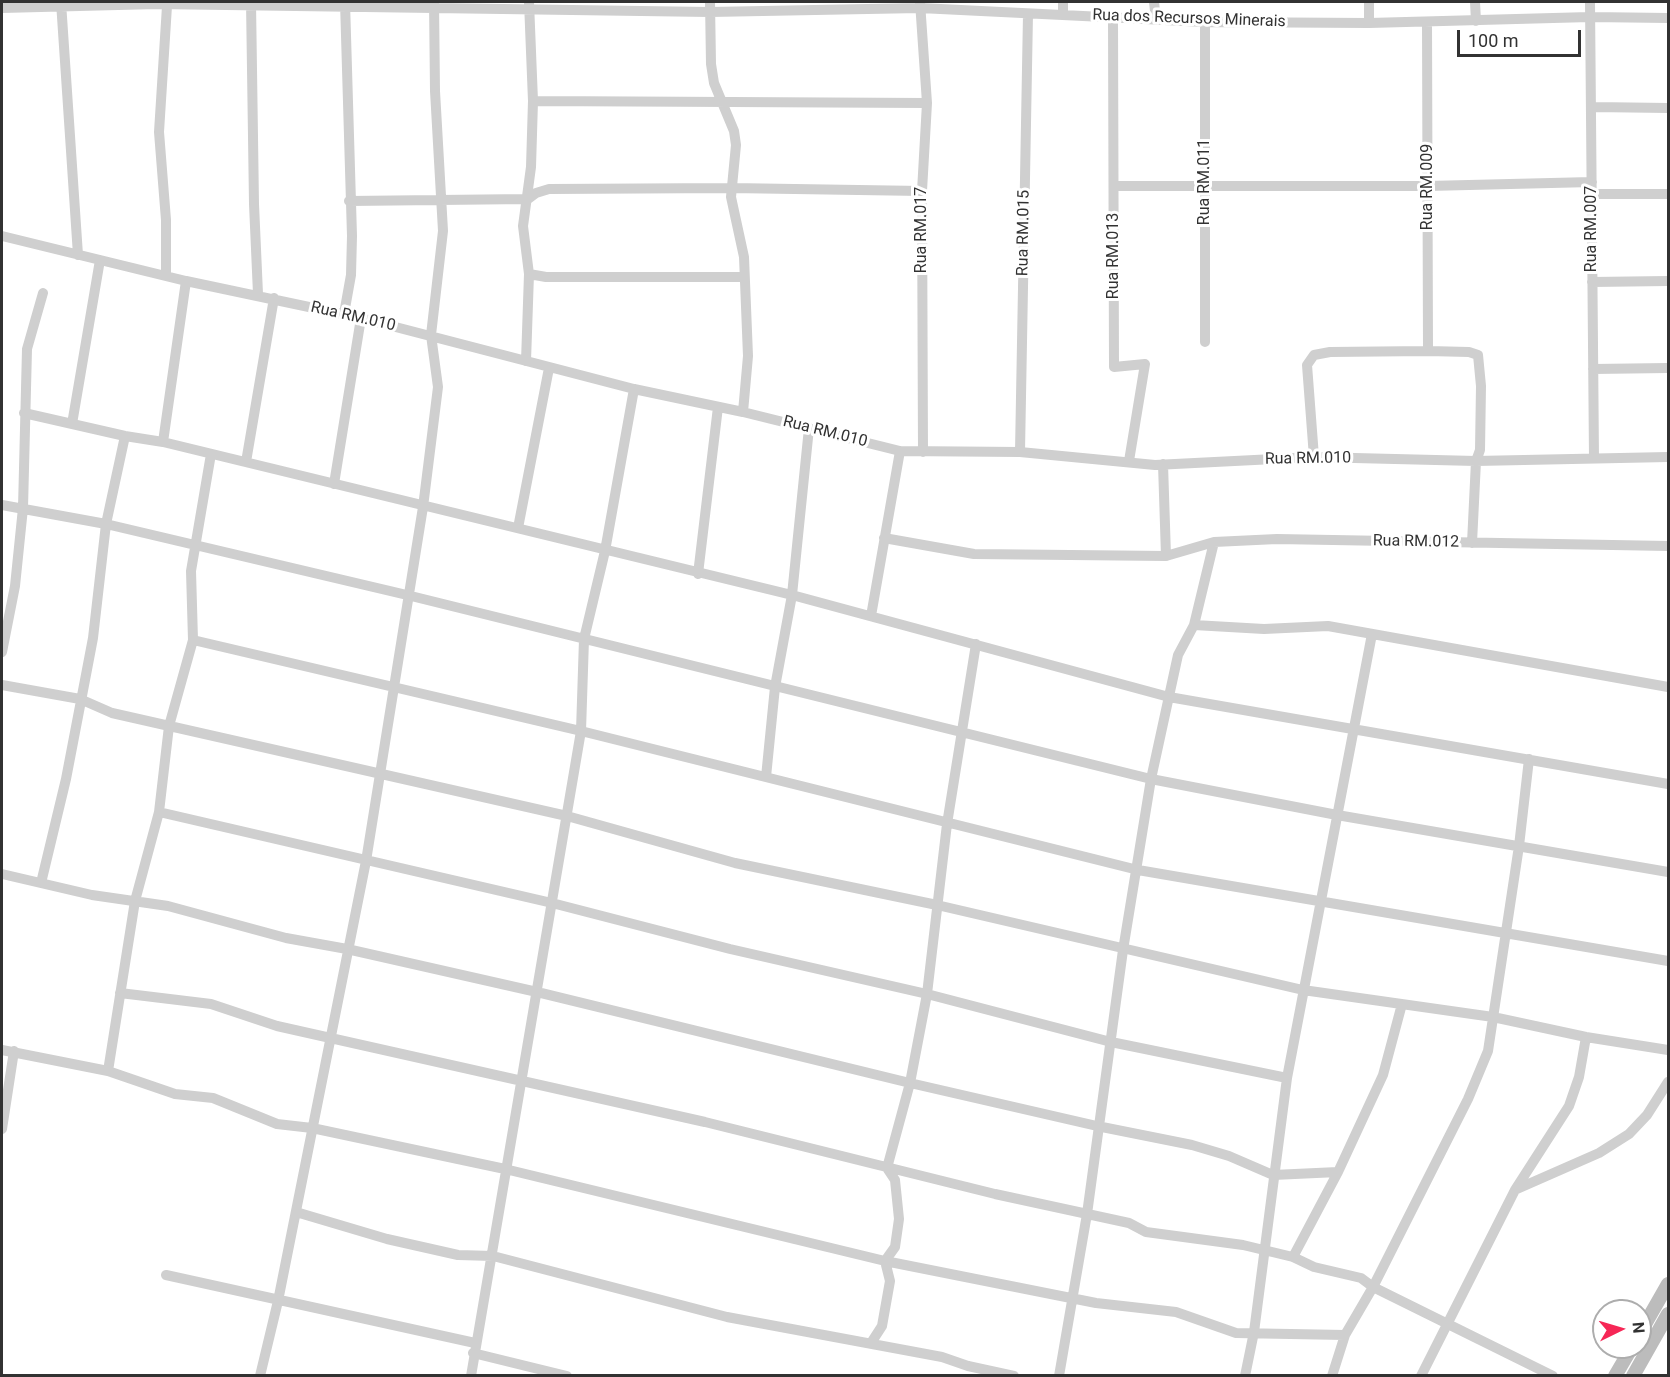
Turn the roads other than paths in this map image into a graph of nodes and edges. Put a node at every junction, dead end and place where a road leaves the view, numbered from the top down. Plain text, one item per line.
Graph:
1 (1063, 2) edge
2 (1155, 2) edge
3 (1368, 2) edge
4 (1475, 2) edge
5 (1590, 2) edge
6 (251, 3) edge
7 (345, 3) edge
8 (61, 4) edge
9 (160, 4) edge
10 (434, 4) edge
11 (529, 5) edge
12 (920, 5) edge
13 (622, 6) edge
14 (710, 7) edge
15 (2, 8) edge
16 (1028, 14) junction
17 (1063, 15) junction
18 (1590, 17) junction
19 (1113, 18) junction
20 (1668, 18) edge
21 (1156, 20) junction
22 (1476, 21) junction
23 (1205, 22) junction
24 (1427, 22) junction
25 (1369, 23) junction
26 (533, 100) junction
27 (722, 102) junction
28 (927, 104) junction
29 (1593, 107) junction
30 (1668, 108) edge
31 (531, 167) junction
32 (1204, 185) junction
33 (1114, 186) junction
34 (1428, 186) junction
35 (731, 188) junction
36 (1591, 188) junction
37 (549, 189) junction
38 (922, 191) junction
39 (1668, 194) edge
40 (528, 199) junction
41 (349, 201) junction
42 (441, 201) junction
43 (2, 236) edge
44 (78, 255) junction
45 (100, 260) junction
46 (529, 274) junction
47 (166, 276) junction
48 (744, 277) junction
49 (186, 281) junction
50 (1668, 281) edge
51 (1592, 282) junction
52 (43, 292) dead end
53 (258, 294) junction
54 (273, 298) junction
55 (344, 314) junction
56 (361, 318) junction
57 (431, 335) junction
58 (1205, 342) dead end
59 (1428, 351) junction
60 (526, 361) junction
61 (549, 368) junction
62 (1668, 368) edge
63 (1593, 369) junction
64 (634, 388) junction
65 (718, 407) junction
66 (743, 412) junction
67 (24, 413) junction
68 (72, 424) junction
69 (808, 428) junction
70 (125, 436) junction
71 (163, 442) junction
72 (900, 451) junction
73 (923, 452) junction
74 (1020, 452) junction
75 (210, 454) junction
76 (1314, 456) junction
77 (1668, 457) edge
78 (1594, 458) junction
79 (1129, 461) junction
80 (1476, 461) junction
81 (246, 462) junction
82 (1163, 464) junction
83 (334, 484) junction
84 (2, 505) edge
85 (423, 507) junction
86 (23, 508) junction
87 (106, 524) junction
88 (518, 528) junction
89 (884, 538) junction
90 (1214, 542) junction
91 (1472, 543) junction
92 (196, 545) junction
93 (1668, 546) edge
94 (605, 550) junction
95 (1166, 556) junction
96 (698, 574) junction
97 (407, 595) junction
98 (792, 595) junction
99 (871, 616) junction
100 (1194, 625) junction
101 (1372, 634) junction
102 (584, 639) junction
103 (193, 640) junction
104 (976, 644) junction
105 (2, 652) edge
106 (2, 685) edge
107 (775, 687) junction
108 (1668, 687) edge
109 (395, 688) junction
110 (1169, 697) junction
111 (80, 699) junction
112 (170, 726) junction
113 (960, 730) junction
114 (1353, 730) junction
115 (581, 731) junction
116 (1529, 759) junction
117 (381, 773) junction
118 (766, 777) junction
119 (1151, 779) junction
120 (1668, 784) edge
121 (159, 812) junction
122 (1337, 815) junction
123 (567, 816) junction
124 (947, 824) junction
125 (1519, 846) junction
126 (366, 861) junction
127 (1138, 870) junction
128 (1668, 872) edge
129 (2, 874) edge
130 (41, 883) junction
131 (135, 901) junction
132 (552, 903) junction
133 (1322, 903) junction
134 (937, 905) junction
135 (1506, 933) junction
136 (347, 949) junction
137 (1123, 950) junction
138 (1668, 961) edge
139 (1303, 990) junction
140 (537, 992) junction
141 (120, 993) junction
142 (927, 994) junction
143 (1402, 1004) junction
144 (1492, 1017) junction
145 (1586, 1037) junction
146 (330, 1038) junction
147 (1111, 1042) junction
148 (2, 1050) edge
149 (1668, 1050) edge
150 (14, 1051) junction
151 (108, 1071) junction
152 (1287, 1078) junction
153 (522, 1080) junction
154 (1668, 1082) edge
155 (910, 1083) junction
156 (1097, 1126) junction
157 (312, 1128) junction
158 (2, 1129) edge
159 (887, 1168) junction
160 (505, 1169) junction
161 (1338, 1172) junction
162 (1273, 1175) junction
163 (1515, 1190) junction
164 (296, 1212) junction
165 (1087, 1214) junction
166 (1263, 1249) junction
167 (493, 1256) junction
168 (1293, 1257) junction
169 (885, 1261) junction
170 (166, 1275) dead end
171 (1668, 1284) edge
172 (1373, 1287) junction
173 (1072, 1298) junction
174 (278, 1301) junction
175 (1652, 1312) edge
176 (1668, 1314) edge
177 (1449, 1324) junction
178 (1254, 1332) junction
179 (1345, 1335) junction
180 (871, 1343) junction
181 (474, 1348) junction
182 (1625, 1359) edge
183 (260, 1376) edge
184 (471, 1376) edge
185 (567, 1376) edge
186 (1014, 1376) edge
187 (1059, 1376) edge
188 (1245, 1376) edge
189 (1332, 1376) edge
190 (1421, 1376) edge
191 (1553, 1376) edge
192 (1615, 1376) edge
193 (1633, 1376) edge

1 - 17 street
2 - 21 street
3 - 25 street
4 - 22 street
5 - 18 street, Rua RM.007
6 - 7 street, Rua dos Recursos Minerais
6 - 9 street, Rua dos Recursos Minerais
6 - 53 street
7 - 10 street, Rua dos Recursos Minerais
7 - 41 street
8 - 9 street, Rua dos Recursos Minerais
8 - 15 street, Rua dos Recursos Minerais
8 - 44 street
9 - 47 street
10 - 11 street, Rua dos Recursos Minerais
10 - 42 street
11 - 13 street, Rua dos Recursos Minerais
11 - 26 street
12 - 14 street, Rua dos Recursos Minerais
12 - 16 street, Rua dos Recursos Minerais
12 - 28 street, Rua RM.017
13 - 14 street, Rua dos Recursos Minerais
14 - 27 street
16 - 17 street, Rua dos Recursos Minerais
16 - 74 street, Rua RM.015
17 - 19 street, Rua dos Recursos Minerais
18 - 20 street, Rua dos Recursos Minerais
18 - 22 street, Rua dos Recursos Minerais
18 - 29 street, Rua RM.007
19 - 21 street, Rua dos Recursos Minerais
19 - 33 street, Rua RM.013
21 - 23 street, Rua dos Recursos Minerais
22 - 24 street, Rua dos Recursos Minerais
23 - 25 street, Rua dos Recursos Minerais
23 - 32 street, Rua RM.011
24 - 25 street, Rua dos Recursos Minerais
24 - 34 street, Rua RM.009
26 - 27 street
26 - 31 street
27 - 28 street
27 - 35 street
28 - 38 street, Rua RM.017
29 - 30 street
29 - 36 street, Rua RM.007
31 - 37 street
31 - 40 street
32 - 33 street
32 - 34 street
32 - 58 street, Rua RM.011
33 - 79 street, Rua RM.013
34 - 36 street
34 - 59 street, Rua RM.009
35 - 37 street
35 - 38 street
35 - 48 street
36 - 39 street
36 - 51 street, Rua RM.007
37 - 40 street
38 - 73 street, Rua RM.017
40 - 42 street
40 - 46 street
41 - 42 street
41 - 55 street
42 - 57 street
43 - 44 street, Rua RM.010
44 - 45 street, Rua RM.010
45 - 47 street, Rua RM.010
45 - 68 street
46 - 48 street
46 - 60 street
47 - 49 street, Rua RM.010
48 - 66 street
49 - 53 street, Rua RM.010
49 - 71 street
50 - 51 street
51 - 63 street, Rua RM.007
52 - 67 street
53 - 54 street, Rua RM.010
54 - 55 street, Rua RM.010
54 - 81 street
55 - 56 street, Rua RM.010
56 - 57 street, Rua RM.010
56 - 83 street
57 - 60 street, Rua RM.010
57 - 85 street
59 - 76 street
59 - 80 street
60 - 61 street, Rua RM.010
61 - 64 street, Rua RM.010
61 - 88 street
62 - 63 street
63 - 78 street, Rua RM.007
64 - 65 street, Rua RM.010
64 - 94 street
65 - 66 street, Rua RM.010
65 - 96 street
66 - 69 street, Rua RM.010
67 - 68 street
67 - 86 street
68 - 70 street
69 - 72 street, Rua RM.010
69 - 98 street
70 - 71 street
70 - 87 street
71 - 75 street
72 - 73 street, Rua RM.010
72 - 89 street
73 - 74 street, Rua RM.010
74 - 79 street, Rua RM.010
75 - 81 street
75 - 92 street
76 - 80 street, Rua RM.010
76 - 82 street, Rua RM.010
77 - 78 street, Rua RM.010
78 - 80 street, Rua RM.010
79 - 82 street, Rua RM.010
80 - 91 street
81 - 83 street
82 - 95 street
83 - 85 street
84 - 86 street
85 - 88 street
85 - 97 street
86 - 87 street
86 - 105 street
87 - 92 street
87 - 111 street
88 - 94 street
89 - 95 street, Rua RM.012
89 - 99 street
90 - 91 street, Rua RM.012
90 - 95 street, Rua RM.012
90 - 100 street
91 - 93 street, Rua RM.012
92 - 97 street
92 - 103 street
94 - 96 street
94 - 102 street
96 - 98 street
97 - 102 street
97 - 109 street
98 - 99 street
98 - 107 street
99 - 104 street
100 - 101 street
100 - 110 street
101 - 108 street
101 - 114 street
102 - 107 street
102 - 115 street
103 - 109 street
103 - 112 street
104 - 110 street
104 - 113 street
106 - 111 street
107 - 113 street
107 - 118 street
109 - 115 street
109 - 117 street
110 - 114 street
110 - 119 street
111 - 112 street
111 - 130 street
112 - 117 street
112 - 121 street
113 - 119 street
113 - 124 street
114 - 116 street
114 - 122 street
115 - 118 street
115 - 123 street
116 - 120 street
116 - 125 street
117 - 123 street
117 - 126 street
118 - 124 street
119 - 122 street
119 - 127 street
121 - 126 street
121 - 131 street
122 - 125 street
122 - 133 street
123 - 132 street
123 - 134 street
124 - 127 street
124 - 134 street
125 - 128 street
125 - 135 street
126 - 132 street
126 - 136 street
127 - 133 street
127 - 137 street
129 - 130 street
130 - 131 street
131 - 136 street
131 - 141 street
132 - 140 street
132 - 142 street
133 - 135 street
133 - 139 street
134 - 137 street
134 - 142 street
135 - 138 street
135 - 144 street
136 - 140 street
136 - 146 street
137 - 139 street
137 - 147 street
139 - 143 street
139 - 152 street
140 - 153 street
140 - 155 street
141 - 146 street
141 - 151 street
142 - 147 street
142 - 155 street
143 - 144 street
143 - 161 street
144 - 145 street
144 - 172 street
145 - 149 street
145 - 163 street
146 - 153 street
146 - 157 street
147 - 152 street
147 - 156 street
148 - 150 street
150 - 151 street
150 - 158 street
151 - 157 street
152 - 162 street
153 - 159 street
153 - 160 street
154 - 163 street
155 - 156 street
155 - 159 street
156 - 162 street
156 - 165 street
157 - 160 street
157 - 164 street
159 - 165 street
159 - 169 street
160 - 167 street
160 - 169 street
161 - 162 street
161 - 168 street
162 - 166 street
163 - 177 street
164 - 167 street
164 - 174 street
165 - 166 street
165 - 173 street
166 - 168 street
166 - 178 street
167 - 180 street
167 - 181 street
168 - 172 street
169 - 173 street
169 - 180 street
170 - 174 street
171 - 175 street
172 - 177 street
172 - 179 street
173 - 178 street
173 - 187 street
174 - 181 street
174 - 183 street
176 - 193 street
177 - 190 street
177 - 191 street
178 - 179 street
178 - 188 street
179 - 189 street
180 - 186 street
181 - 184 street
181 - 185 street
182 - 192 street

